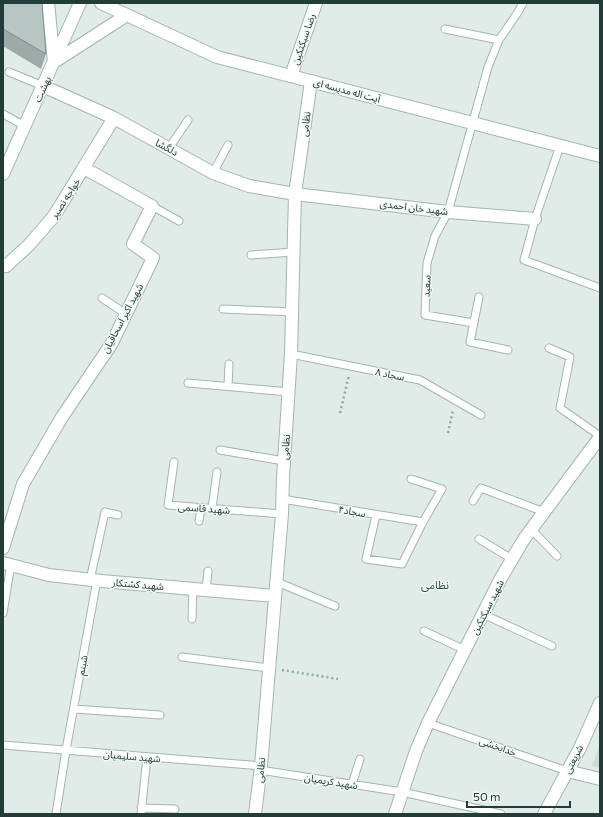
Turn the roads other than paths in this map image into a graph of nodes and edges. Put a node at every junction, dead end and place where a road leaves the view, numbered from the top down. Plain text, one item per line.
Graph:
1 (48, 3) edge
2 (80, 3) edge
3 (101, 3) edge
4 (316, 3) edge
5 (523, 3) edge
6 (127, 15) junction
7 (445, 29) dead end
8 (499, 40) junction
9 (54, 62) junction
10 (9, 72) dead end
11 (291, 76) junction
12 (310, 81) junction
13 (43, 86) junction
14 (3, 114) edge
15 (114, 118) junction
16 (188, 120) dead end
17 (472, 123) junction
18 (25, 126) junction
19 (228, 145) dead end
20 (560, 146) junction
21 (169, 148) junction
22 (600, 156) edge
23 (84, 168) junction
24 (213, 173) junction
25 (3, 174) edge
26 (295, 194) junction
27 (152, 206) junction
28 (448, 212) junction
29 (535, 218) junction
30 (179, 221) dead end
31 (294, 252) junction
32 (251, 255) dead end
33 (3, 264) edge
34 (600, 288) edge
35 (478, 297) dead end
36 (102, 298) dead end
37 (223, 309) dead end
38 (292, 312) junction
39 (126, 314) junction
40 (474, 323) junction
41 (549, 348) dead end
42 (508, 350) dead end
43 (291, 354) junction
44 (229, 364) dead end
45 (188, 383) dead end
46 (228, 386) junction
47 (289, 392) junction
48 (481, 415) dead end
49 (600, 437) edge
50 (220, 450) dead end
51 (284, 461) junction
52 (174, 462) dead end
53 (217, 472) dead end
54 (411, 479) dead end
55 (282, 499) junction
56 (473, 501) dead end
57 (201, 508) junction
58 (212, 508) junction
59 (544, 512) junction
60 (282, 514) junction
61 (118, 515) dead end
62 (376, 515) junction
63 (199, 521) dead end
64 (423, 522) junction
65 (531, 529) junction
66 (479, 540) dead end
67 (3, 548) edge
68 (557, 556) dead end
69 (512, 559) junction
70 (7, 564) edge
71 (208, 571) dead end
72 (94, 580) junction
73 (277, 582) junction
74 (193, 589) junction
75 (206, 590) junction
76 (275, 596) junction
77 (335, 606) dead end
78 (3, 613) edge
79 (483, 614) junction
80 (192, 619) dead end
81 (424, 631) dead end
82 (552, 646) dead end
83 (465, 650) junction
84 (182, 657) dead end
85 (269, 668) junction
86 (600, 703) edge
87 (74, 709) junction
88 (160, 715) dead end
89 (428, 723) junction
90 (3, 745) edge
91 (66, 750) junction
92 (147, 757) junction
93 (360, 759) dead end
94 (260, 768) junction
95 (568, 771) junction
96 (600, 779) edge
97 (352, 784) junction
98 (402, 792) junction
99 (175, 809) dead end
100 (141, 811) edge
101 (56, 814) edge
102 (255, 814) edge
103 (395, 814) edge
104 (501, 814) edge
105 (544, 814) edge

1 - 9 street
2 - 9 street, بهشت
3 - 6 street, آیت اله مدیسه ای
4 - 11 street, رضا سبکتکین
5 - 8 lane
6 - 9 street
6 - 11 street, آیت اله مدیسه ای
7 - 8 lane
8 - 17 lane
9 - 13 street, بهشت
10 - 13 lane
11 - 12 street, آیت اله مدیسه ای
12 - 17 street, آیت اله مدیسه ای
12 - 26 street, نظامی
13 - 15 street, دلگشا
13 - 18 street, بهشت
14 - 18 lane
15 - 21 street, دلگشا
15 - 23 street, خواجه نصیر
16 - 21 lane
17 - 20 street, آیت اله مدیسه ای
17 - 28 lane
18 - 25 street, بهشت
19 - 24 lane
20 - 22 street, آیت اله مدیسه ای
20 - 29 lane
21 - 24 street, دلگشا
23 - 27 street
23 - 33 street, خواجه نصیر
24 - 26 street, دلگشا
26 - 28 street, شهید خان احمدی
26 - 31 street, نظامی
27 - 30 lane
27 - 39 street, شهید اکبر اسحاقیان
28 - 29 street, شهید خان احمدی
28 - 40 lane, سعید
29 - 34 lane
31 - 32 lane
31 - 38 street, نظامی
35 - 40 lane
36 - 39 lane
37 - 38 lane
38 - 43 street, نظامی
39 - 67 street, شهید اکبر اسحاقیان
40 - 42 lane
41 - 49 lane
43 - 47 street, نظامی
43 - 48 lane, سجاد ۸
44 - 46 lane
45 - 46 lane
46 - 47 lane
47 - 51 street, نظامی
49 - 59 street, شهید سبکتکین
50 - 51 lane
51 - 55 street, نظامی
52 - 57 lane, شهید قاسمی
53 - 58 lane
54 - 64 lane
55 - 60 street, نظامی
55 - 62 lane, سجاد۴
56 - 59 lane
57 - 58 lane, شهید قاسمی
57 - 63 lane
58 - 60 lane, شهید قاسمی
59 - 65 street, شهید سبکتکین
60 - 73 street, نظامی
61 - 72 lane, شبنم
62 - 64 lane, سجاد۴
62 - 64 lane
65 - 68 lane
65 - 69 street, شهید سبکتکین
66 - 69 lane
69 - 79 street, شهید سبکتکین
70 - 72 street, شهید کشتکار
70 - 78 lane
71 - 75 lane
72 - 74 street, شهید کشتکار
72 - 87 lane, شبنم
73 - 76 street, نظامی
73 - 77 lane
74 - 75 street, شهید کشتکار
74 - 80 lane
75 - 76 street, شهید کشتکار
76 - 85 street, نظامی
79 - 82 lane
79 - 83 street, شهید سبکتکین
81 - 83 lane
83 - 89 street, شهید سبکتکین
84 - 85 lane
85 - 94 street, نظامی
86 - 95 street, شریعتی
87 - 88 lane
87 - 91 lane, شبنم
89 - 95 lane, خدابخشی
89 - 98 street, شهید سبکتکین
90 - 91 lane, شهید سلیمیان
91 - 92 lane, شهید سلیمیان
91 - 101 lane, شبنم
92 - 94 lane, شهید سلیمیان
92 - 100 lane
93 - 97 lane
94 - 97 lane, شهید کریمیان
94 - 102 street, نظامی
95 - 96 street
95 - 105 street, شریعتی
97 - 98 lane, شهید کریمیان
98 - 103 street, شهید سبکتکین
98 - 104 lane, شهید کریمیان
99 - 100 lane

